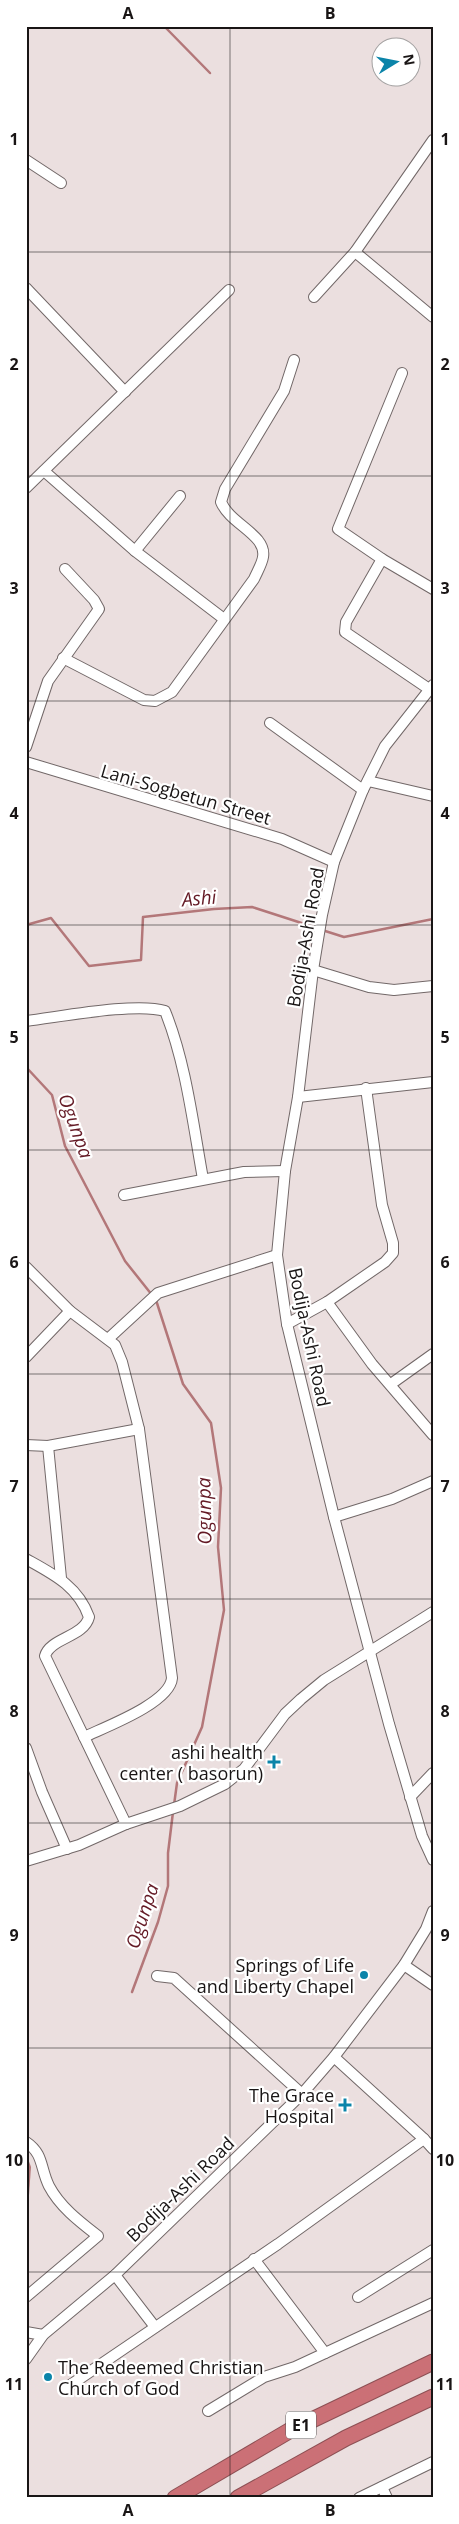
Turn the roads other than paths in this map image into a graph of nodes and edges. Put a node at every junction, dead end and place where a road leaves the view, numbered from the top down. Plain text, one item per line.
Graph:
1 (431, 146) edge
2 (26, 160) edge
3 (61, 183) dead end
4 (355, 252) junction
5 (26, 288) edge
6 (228, 290) dead end
7 (314, 297) dead end
8 (433, 317) edge
9 (294, 360) dead end
10 (402, 373) dead end
11 (125, 392) junction
12 (44, 471) junction
13 (26, 488) edge
14 (180, 496) dead end
15 (135, 551) junction
16 (382, 559) junction
17 (65, 569) dead end
18 (433, 589) edge
19 (224, 619) junction
20 (63, 658) junction
21 (431, 687) edge
22 (270, 723) dead end
23 (26, 747) edge
24 (26, 762) edge
25 (368, 781) junction
26 (363, 790) junction
27 (433, 796) edge
28 (334, 862) junction
29 (313, 970) junction
30 (433, 986) edge
31 (26, 1021) edge
32 (433, 1082) edge
33 (366, 1088) junction
34 (298, 1097) junction
35 (285, 1171) junction
36 (202, 1179) junction
37 (124, 1195) dead end
38 (277, 1255) junction
39 (26, 1267) edge
40 (327, 1302) junction
41 (70, 1311) junction
42 (287, 1324) junction
43 (108, 1339) junction
44 (433, 1354) edge
45 (26, 1356) edge
46 (391, 1384) junction
47 (139, 1429) junction
48 (433, 1435) edge
49 (26, 1444) edge
50 (48, 1446) junction
51 (433, 1481) edge
52 (334, 1518) junction
53 (26, 1559) edge
54 (61, 1578) junction
55 (433, 1612) edge
56 (370, 1652) junction
57 (84, 1737) junction
58 (26, 1748) edge
59 (433, 1773) edge
60 (410, 1797) junction
61 (126, 1824) junction
62 (67, 1849) junction
63 (433, 1860) edge
64 (26, 1861) edge
65 (433, 1910) edge
66 (404, 1964) junction
67 (157, 1976) dead end
68 (433, 1985) edge
69 (334, 2057) junction
70 (302, 2094) junction
71 (424, 2139) junction
72 (26, 2142) edge
73 (433, 2149) edge
74 (433, 2250) edge
75 (254, 2259) junction
76 (115, 2275) junction
77 (26, 2297) edge
78 (358, 2297) dead end
79 (433, 2303) edge
80 (155, 2327) junction
81 (26, 2332) edge
82 (43, 2335) junction
83 (325, 2353) junction
84 (26, 2359) edge
85 (433, 2362) edge
86 (66, 2388) dead end
87 (433, 2397) edge
88 (208, 2411) dead end
89 (433, 2462) edge
90 (382, 2487) junction
91 (175, 2498) edge
92 (238, 2498) edge
93 (359, 2498) edge
94 (387, 2498) edge

1 - 4 street
2 - 3 street
4 - 7 street
4 - 8 street
5 - 11 street
6 - 11 street
9 - 19 street
10 - 16 street
11 - 12 street
12 - 13 street
12 - 15 street
14 - 15 street
15 - 19 street
16 - 18 street
16 - 21 street
17 - 20 street
19 - 20 street
20 - 23 street
21 - 25 street, Bodija-Ashi Road
22 - 26 street
24 - 28 street, Lani-Sogbetun Street
25 - 26 street, Bodija-Ashi Road
25 - 27 street
26 - 28 street, Bodija-Ashi Road
28 - 29 street, Bodija-Ashi Road
29 - 30 street
29 - 34 street, Bodija-Ashi Road
31 - 36 street
32 - 33 street
33 - 34 street
33 - 40 street
34 - 35 street, Bodija-Ashi Road
35 - 36 street
35 - 38 street, Bodija-Ashi Road
36 - 37 street
38 - 42 street, Bodija-Ashi Road
38 - 43 street
39 - 41 street
40 - 42 street
40 - 46 street
41 - 43 street
41 - 45 street
42 - 52 street, Bodija-Ashi Road
43 - 47 street
44 - 46 street
46 - 48 street
47 - 50 street
47 - 57 street
49 - 50 street
50 - 54 street
51 - 52 street
52 - 56 street, Bodija-Ashi Road
53 - 54 street
54 - 57 street
55 - 56 street
56 - 60 street, Bodija-Ashi Road
56 - 61 street
57 - 61 street
58 - 62 street
59 - 60 street
60 - 63 street, Bodija-Ashi Road
61 - 62 street
62 - 64 street
65 - 66 street, Bodija-Ashi Road
66 - 68 street
66 - 69 street, Bodija-Ashi Road
67 - 70 street
69 - 70 street, Bodija-Ashi Road
69 - 71 street
70 - 76 street, Bodija-Ashi Road
71 - 73 street
71 - 75 street
72 - 77 street
74 - 78 street
75 - 80 street
75 - 83 street
76 - 80 street
76 - 82 street, Bodija-Ashi Road
79 - 83 street
80 - 86 street
81 - 82 street
82 - 84 street, Bodija-Ashi Road
83 - 88 street
85 - 91 highway, E1
87 - 92 highway, E1
89 - 90 street
90 - 93 street
90 - 94 street

